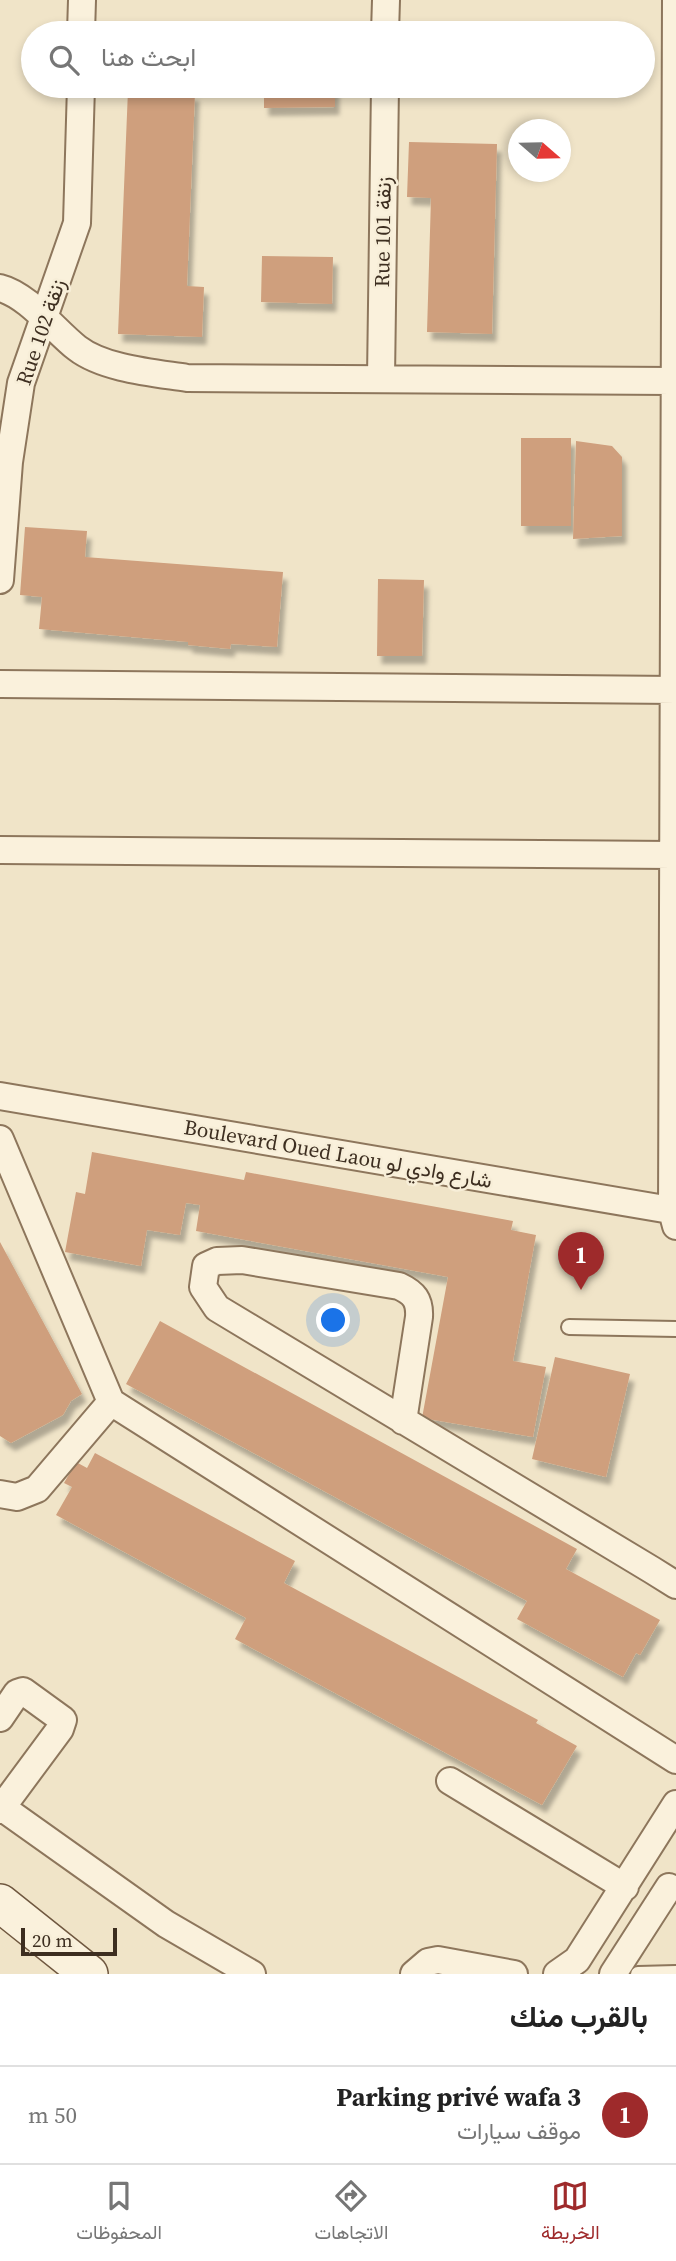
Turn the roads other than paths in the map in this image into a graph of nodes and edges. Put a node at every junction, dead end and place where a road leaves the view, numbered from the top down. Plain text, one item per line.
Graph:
1 (82, 0) edge
2 (386, 0) edge
3 (676, 0) edge
4 (81, 21) edge
5 (385, 21) edge
6 (81, 98) edge
7 (385, 98) edge
8 (0, 288) edge
9 (44, 317) junction
10 (381, 379) junction
11 (672, 381) junction
12 (0, 580) edge
13 (0, 684) edge
14 (676, 690) edge
15 (0, 850) edge
16 (672, 855) junction
17 (0, 1096) edge
18 (0, 1139) edge
19 (675, 1216) edge
20 (569, 1327) dead end
21 (676, 1329) edge
22 (111, 1402) junction
23 (403, 1421) junction
24 (0, 1494) edge
25 (676, 1586) edge
26 (0, 1718) edge
27 (676, 1760) edge
28 (450, 1781) dead end
29 (676, 1804) edge
30 (1, 1808) edge
31 (625, 1886) junction
32 (668, 1887) dead end
33 (0, 1903) edge
34 (676, 1973) edge
35 (89, 1974) edge
36 (252, 1974) edge
37 (414, 1974) edge
38 (514, 1974) edge
39 (557, 1974) edge
40 (613, 1974) edge
41 (638, 1974) edge

1 - 4 street
2 - 5 street
3 - 11 street
6 - 9 street, Rue 102 زنقة
7 - 10 street, Rue 101 زنقة
8 - 9 street
9 - 10 street
9 - 12 street, Rue 102 زنقة
10 - 11 street
11 - 14 street
13 - 14 street
14 - 16 street
15 - 16 street
16 - 19 street
17 - 19 street, Boulevard Oued Laou شارع وادي لو
18 - 22 street
20 - 21 lane
22 - 24 street
22 - 27 street
23 - 23 street
23 - 25 street
26 - 30 street
28 - 31 street
29 - 31 street
30 - 36 street
31 - 39 street
32 - 40 street
33 - 35 street
34 - 41 lane
37 - 38 street

